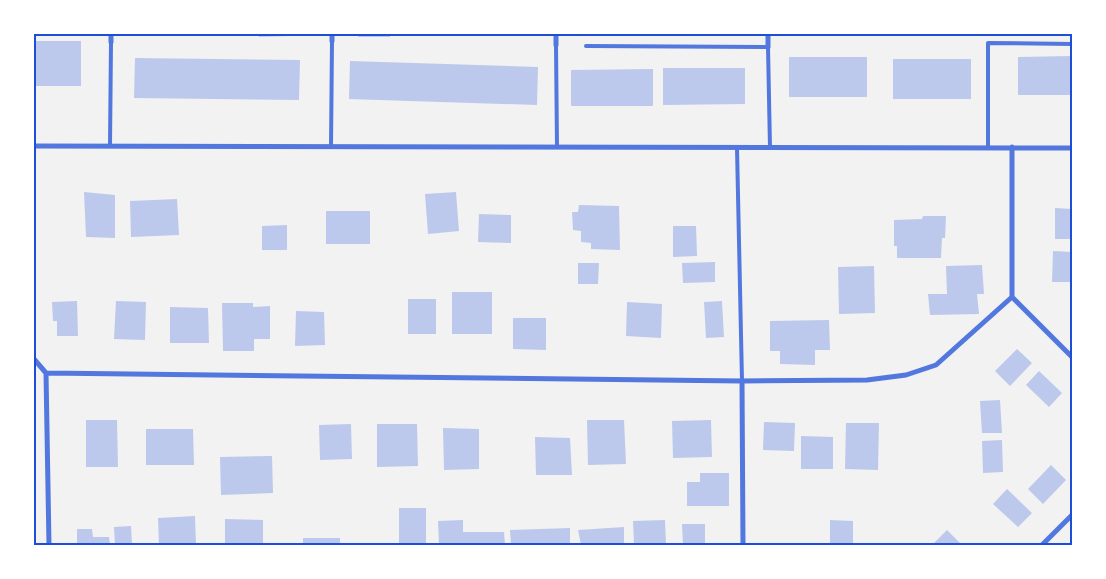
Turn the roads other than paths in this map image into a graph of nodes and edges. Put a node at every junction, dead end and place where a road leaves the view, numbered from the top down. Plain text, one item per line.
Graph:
1 (111, 34) edge
2 (332, 34) edge
3 (556, 34) edge
4 (768, 34) edge
5 (332, 41) joint
6 (111, 42) joint
7 (1072, 44) edge
8 (556, 45) joint
9 (586, 46) dead end
10 (768, 47) junction
11 (34, 146) edge
12 (110, 146) junction
13 (331, 146) junction
14 (557, 147) junction
15 (988, 147) junction
16 (1012, 147) junction
17 (737, 148) junction
18 (770, 148) junction
19 (1072, 148) edge
20 (1012, 297) junction
21 (1072, 357) edge
22 (34, 359) edge
23 (46, 373) junction
24 (742, 381) junction
25 (1072, 515) edge
26 (48, 545) edge
27 (744, 545) edge
28 (1042, 545) edge

1 - 6 street
2 - 5 street
3 - 8 street
4 - 10 street
5 - 13 lane
6 - 12 lane
7 - 15 lane
8 - 14 lane
9 - 10 lane
10 - 18 lane
11 - 12 street
12 - 13 street
13 - 14 street
14 - 17 street
15 - 16 street
15 - 18 street
16 - 19 street
16 - 20 street
17 - 18 street
17 - 24 lane
20 - 21 street
20 - 24 street
22 - 23 street
23 - 24 street
23 - 26 street
24 - 27 street
25 - 28 street

